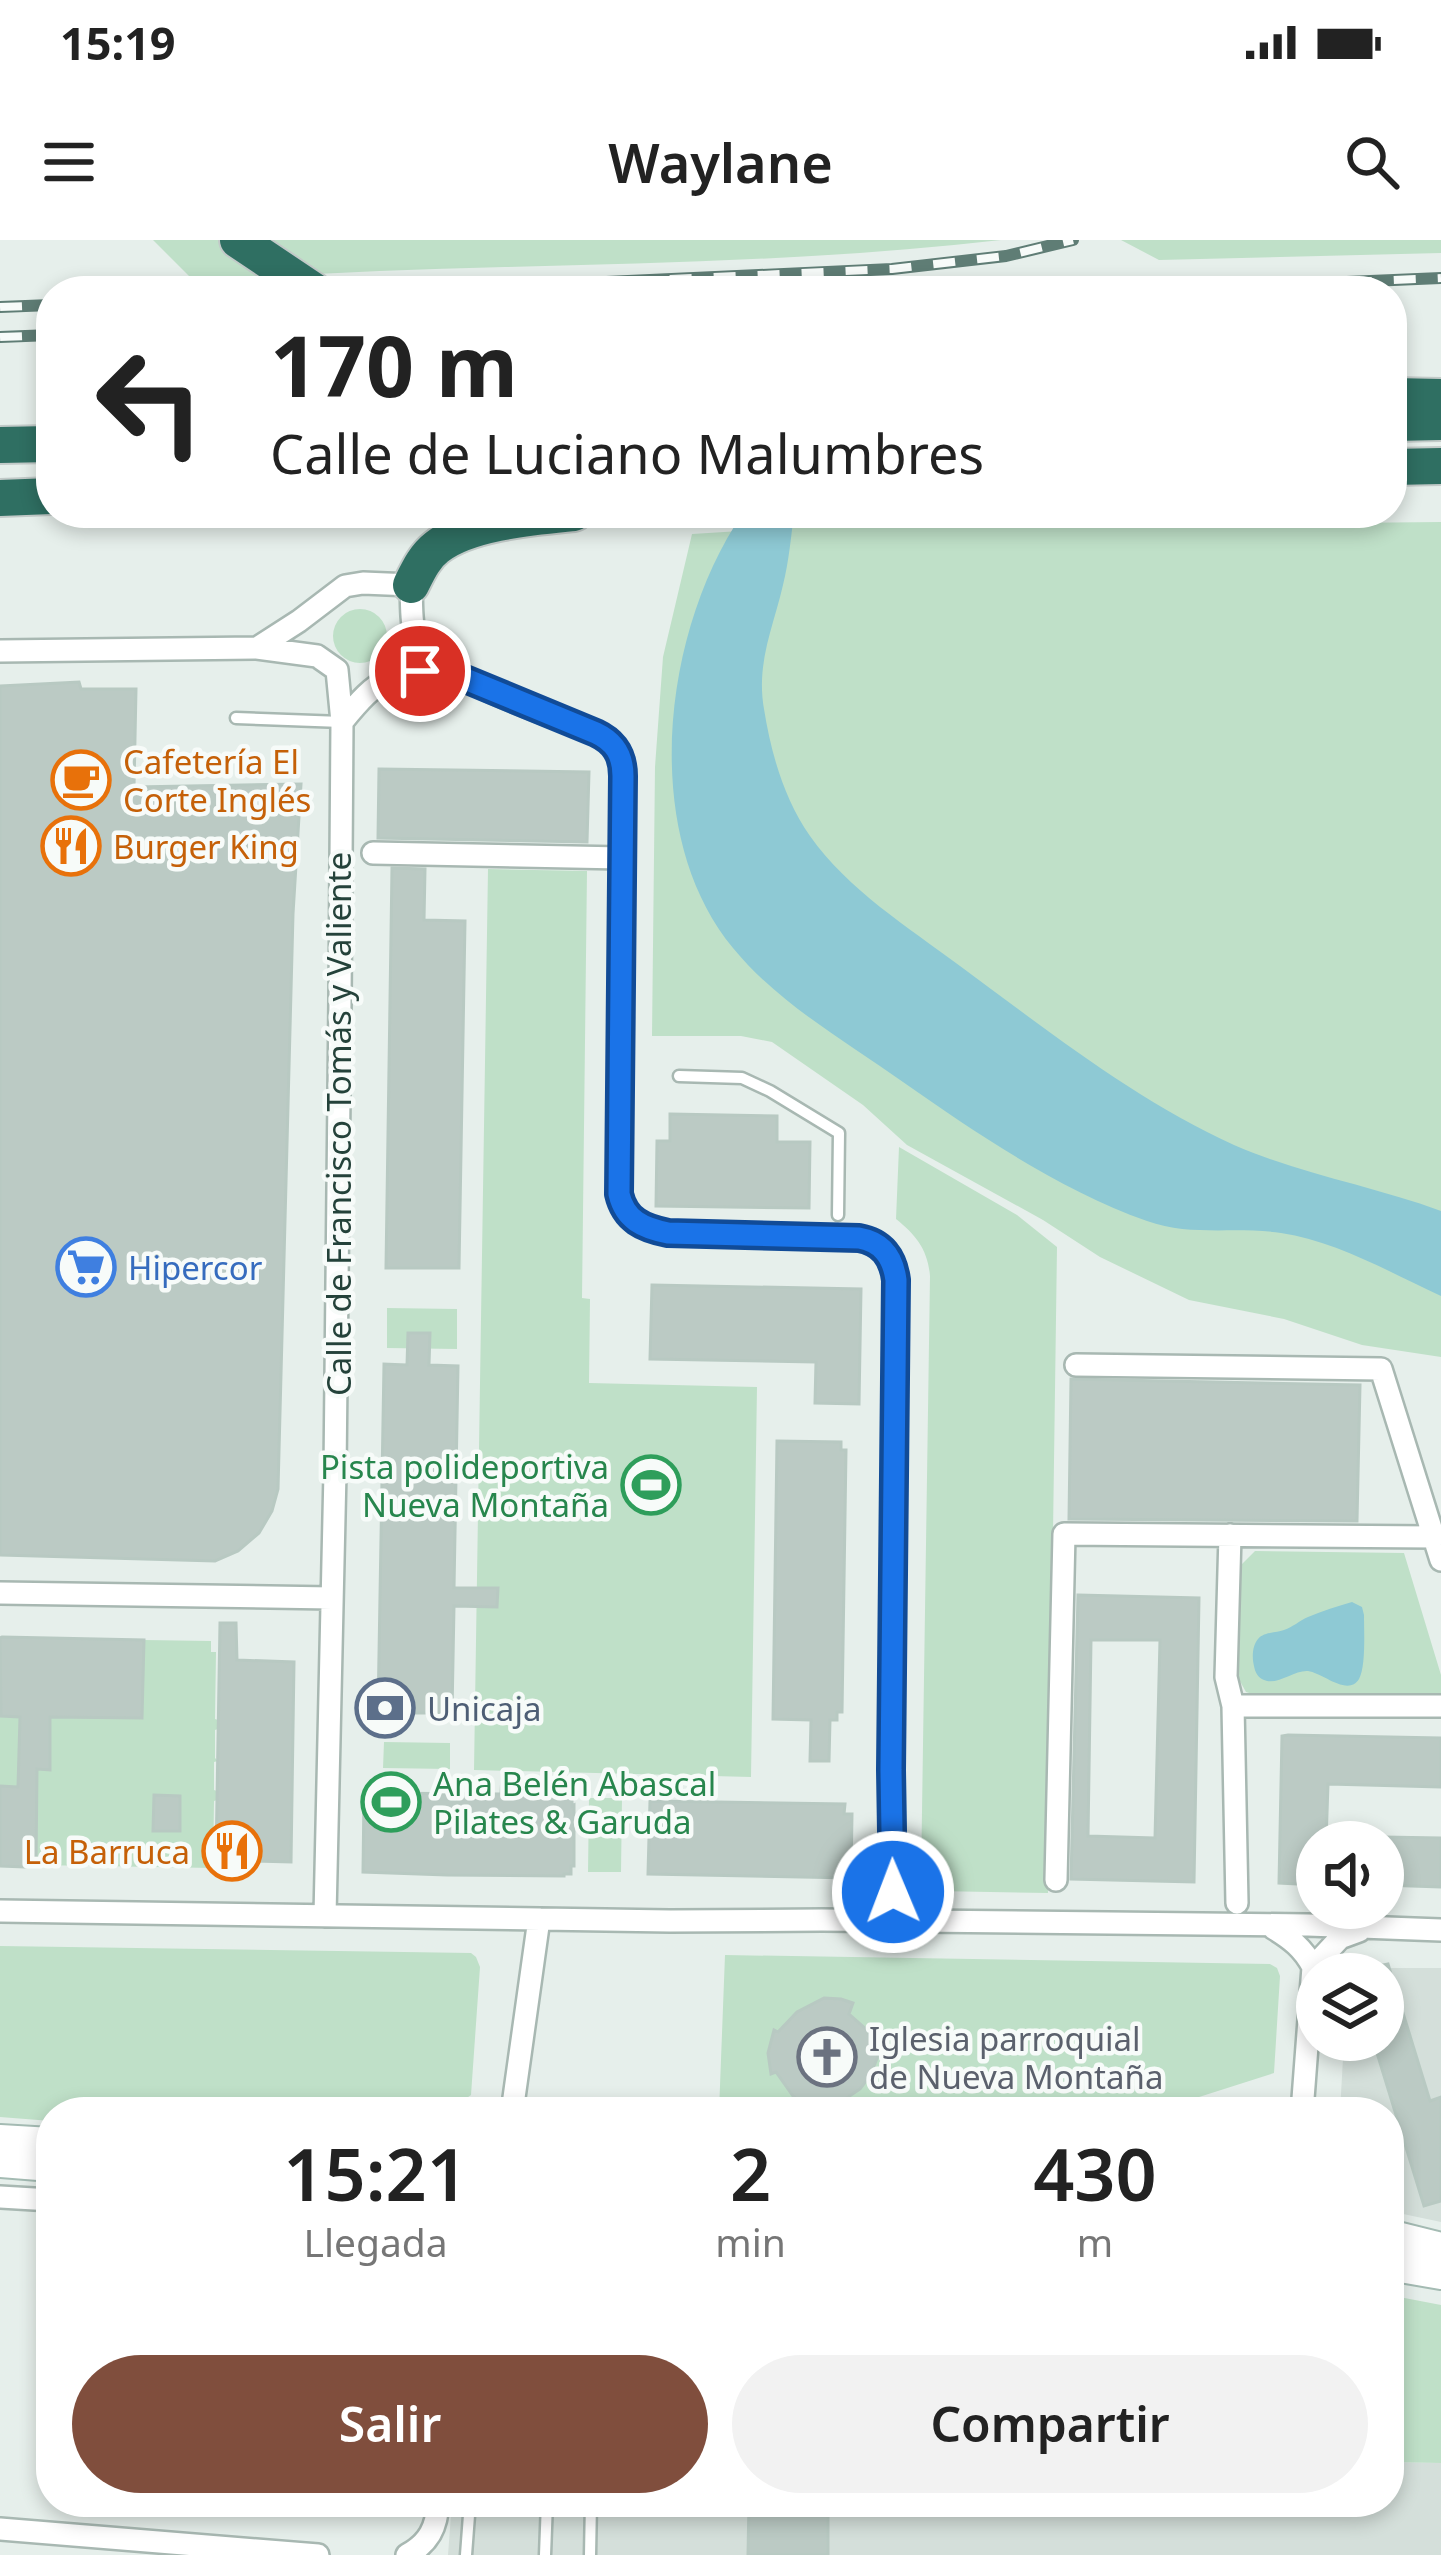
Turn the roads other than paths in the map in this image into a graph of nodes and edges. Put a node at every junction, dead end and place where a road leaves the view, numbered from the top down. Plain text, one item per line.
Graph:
1 (238, 240) edge
2 (292, 276) edge
3 (1407, 397) edge
4 (1441, 397) edge
5 (1441, 422) edge
6 (1407, 423) edge
7 (0, 445) edge
8 (36, 445) edge
9 (1407, 466) edge
10 (1441, 466) edge
11 (0, 483) edge
12 (36, 483) edge
13 (36, 497) edge
14 (0, 498) edge
15 (480, 528) edge
16 (411, 585) junction
17 (257, 647) junction
18 (0, 651) edge
19 (458, 676) junction
20 (236, 718) dead end
21 (341, 722) junction
22 (373, 853) dead end
23 (622, 858) junction
24 (680, 1076) dead end
25 (838, 1215) dead end
26 (1076, 1365) dead end
27 (1230, 1535) junction
28 (1434, 1537) junction
29 (1441, 1560) edge
30 (0, 1593) edge
31 (332, 1598) junction
32 (1233, 1706) junction
33 (1441, 1706) edge
34 (1056, 1880) dead end
35 (1237, 1903) dead end
36 (0, 1911) edge
37 (325, 1916) junction
38 (539, 1918) junction
39 (894, 1921) junction
40 (1270, 1926) junction
41 (1296, 1927) edge
42 (1365, 1929) edge
43 (1404, 1929) edge
44 (1441, 1930) edge
45 (1306, 1953) edge
46 (1326, 1953) edge
47 (1306, 2061) edge
48 (514, 2097) edge
49 (1303, 2097) edge
50 (0, 2140) edge
51 (36, 2142) edge
52 (0, 2162) edge
53 (36, 2165) edge
54 (0, 2197) edge
55 (36, 2199) edge
56 (1404, 2239) edge
57 (1441, 2248) edge
58 (1404, 2268) edge
59 (1441, 2275) edge
60 (437, 2517) edge
61 (469, 2517) edge
62 (546, 2517) edge
63 (591, 2517) edge
64 (0, 2529) edge
65 (132, 2548) edge
66 (318, 2555) edge
67 (407, 2555) edge
68 (466, 2555) edge
69 (545, 2555) edge
70 (590, 2555) edge

1 - 2 highway
3 - 4 highway
5 - 6 highway
7 - 8 highway
9 - 10 highway
11 - 12 highway
13 - 14 highway
15 - 16 highway
16 - 17 street
16 - 19 street
17 - 18 street
17 - 21 street, Calle de Francisco Tomás y Valiente
19 - 21 street
19 - 23 street
20 - 21 lane
21 - 31 street, Calle de Francisco Tomás y Valiente
22 - 23 street
23 - 39 street
24 - 25 lane
26 - 28 street
27 - 28 street
27 - 32 street
27 - 34 street
28 - 29 street
30 - 31 street
31 - 37 street, Calle de Francisco Tomás y Valiente
32 - 33 street
32 - 35 street
36 - 37 street
37 - 38 street
38 - 39 street
38 - 48 street
39 - 40 street
40 - 41 street
40 - 45 street
42 - 46 street
43 - 44 street
47 - 49 street
50 - 51 main road
52 - 53 main road
54 - 55 street
56 - 57 main road
58 - 59 main road
60 - 67 street
61 - 68 lane
62 - 69 lane
63 - 70 lane
64 - 65 street
65 - 66 street

